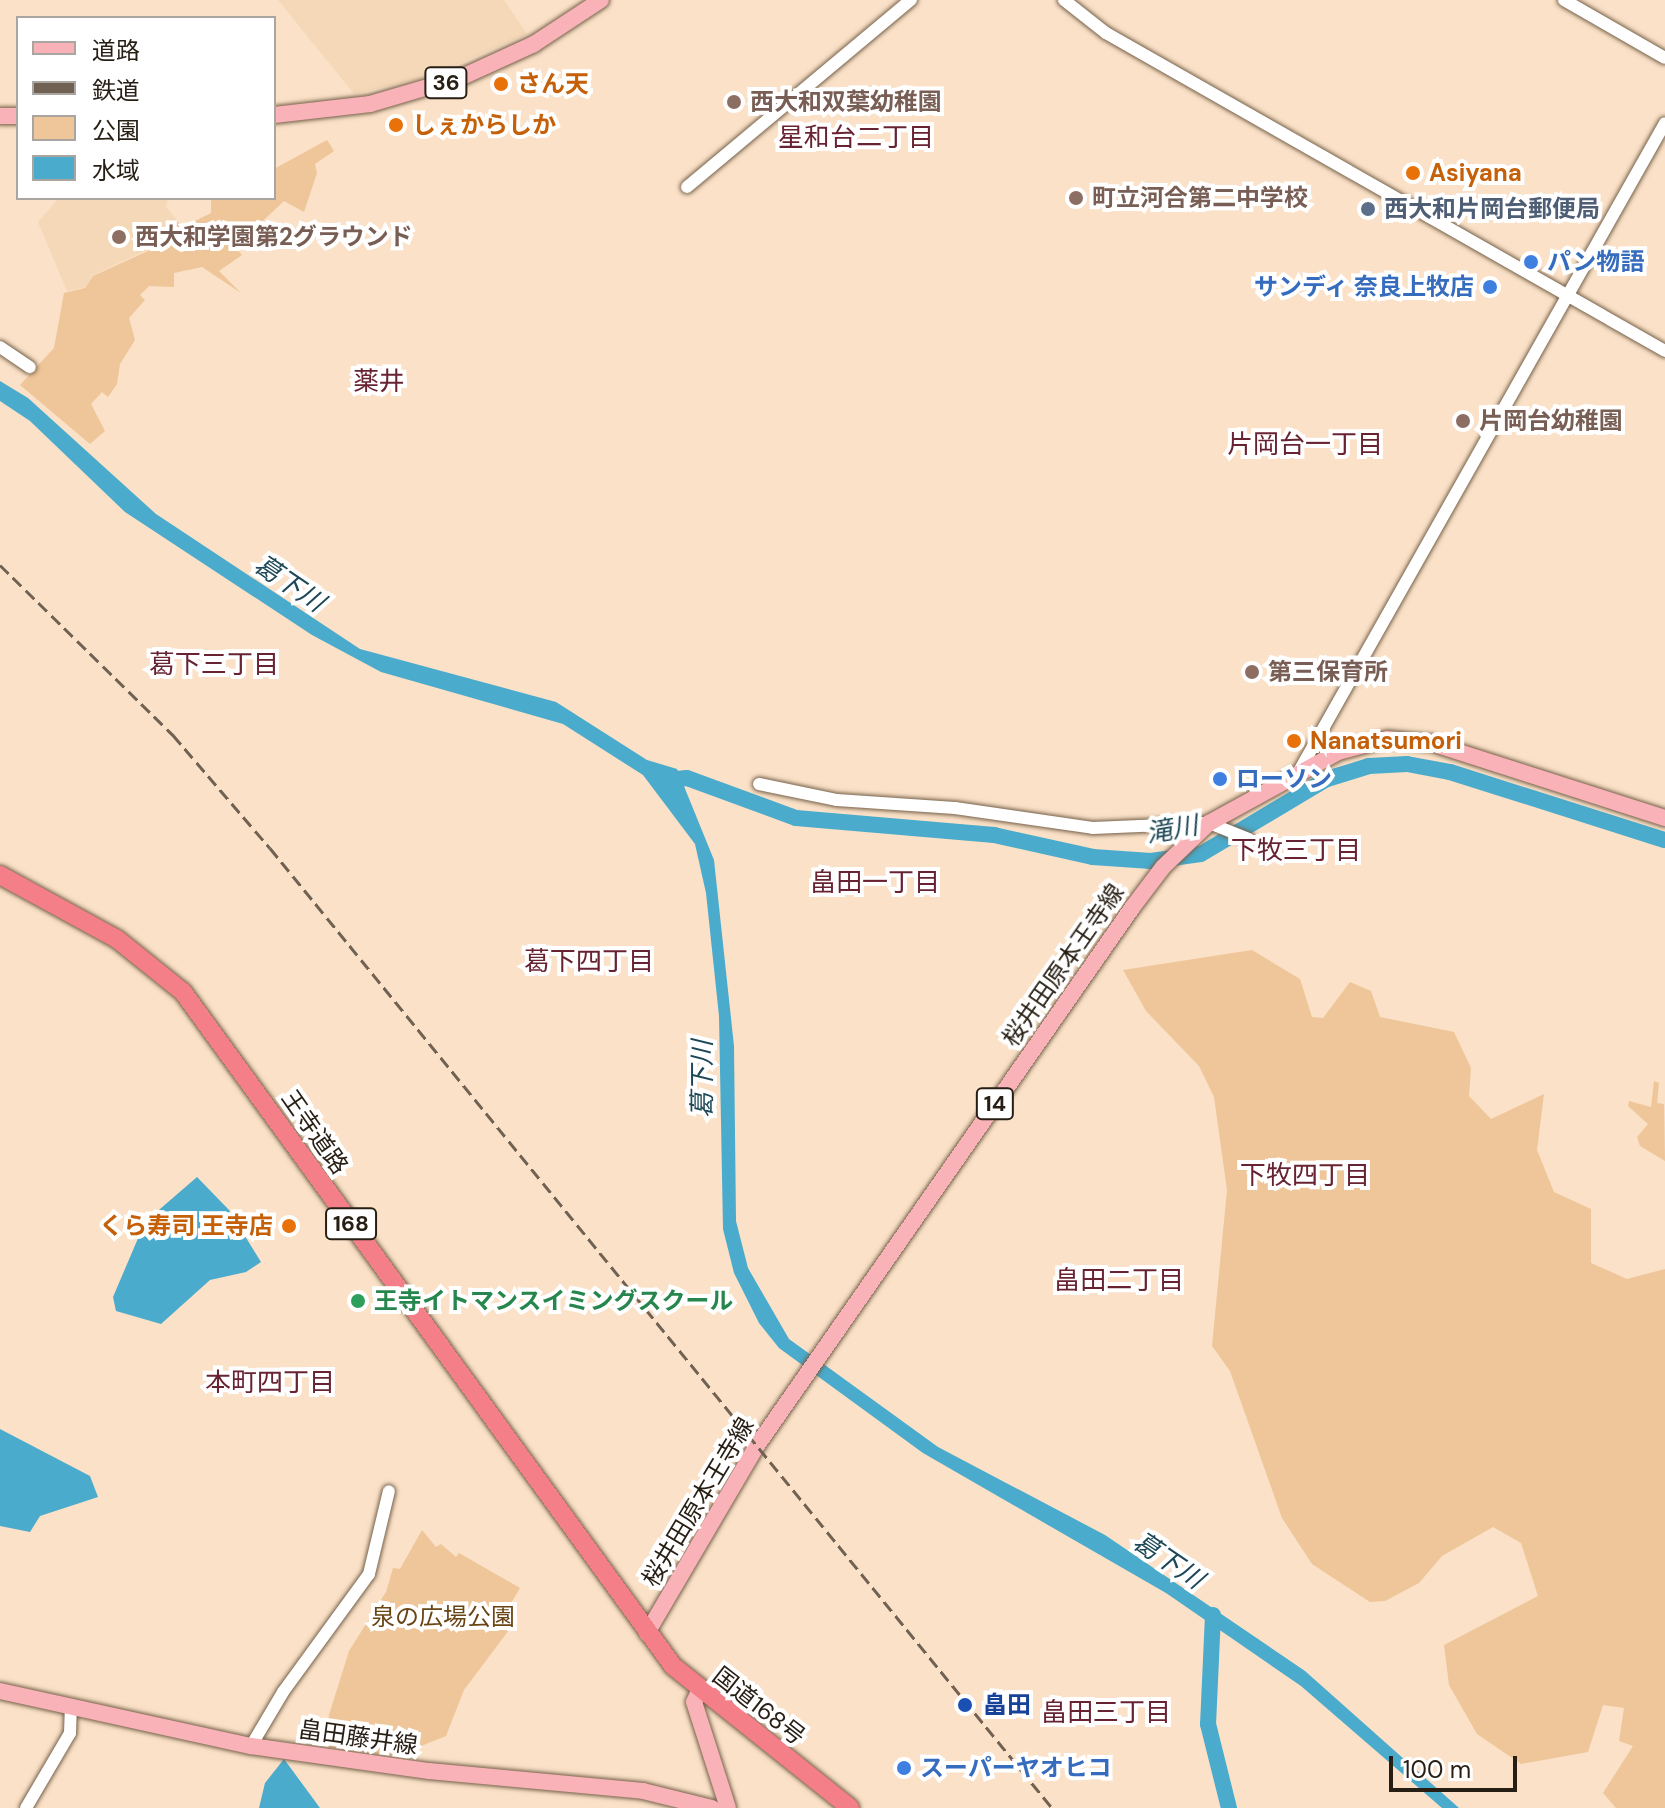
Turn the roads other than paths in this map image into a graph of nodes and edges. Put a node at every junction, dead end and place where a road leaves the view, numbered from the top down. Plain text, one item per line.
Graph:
1 (601, 0) edge
2 (911, 0) edge
3 (1064, 0) edge
4 (1564, 0) edge
5 (1665, 58) edge
6 (276, 115) edge
7 (1665, 123) edge
8 (687, 187) dead end
9 (1568, 295) junction
10 (0, 347) edge
11 (1665, 351) edge
12 (30, 367) dead end
13 (1298, 773) junction
14 (759, 784) dead end
15 (1665, 818) edge
16 (1216, 825) junction
17 (1249, 839) dead end
18 (0, 875) edge
19 (389, 1491) dead end
20 (647, 1633) junction
21 (0, 1691) edge
22 (699, 1691) junction
23 (71, 1707) junction
24 (251, 1746) junction
25 (26, 1808) edge
26 (712, 1808) edge
27 (728, 1808) edge
28 (850, 1808) edge

1 - 6 main road, 36
2 - 8 street
3 - 9 street
4 - 5 street
7 - 9 street
9 - 11 street
9 - 13 street
10 - 12 street
13 - 15 main road, 桜井田原本王寺線 / 14
13 - 16 main road, 桜井田原本王寺線 / 14
14 - 16 street
16 - 17 street
16 - 20 main road, 桜井田原本王寺線 / 14
18 - 20 highway, 王寺道路 / 168
19 - 24 street
20 - 22 highway, 国道168号 / 168
21 - 23 main road, 畠田藤井線
22 - 27 main road
22 - 28 highway, 国道168号 / 168
23 - 24 main road, 畠田藤井線
23 - 25 street
24 - 26 main road, 畠田藤井線

